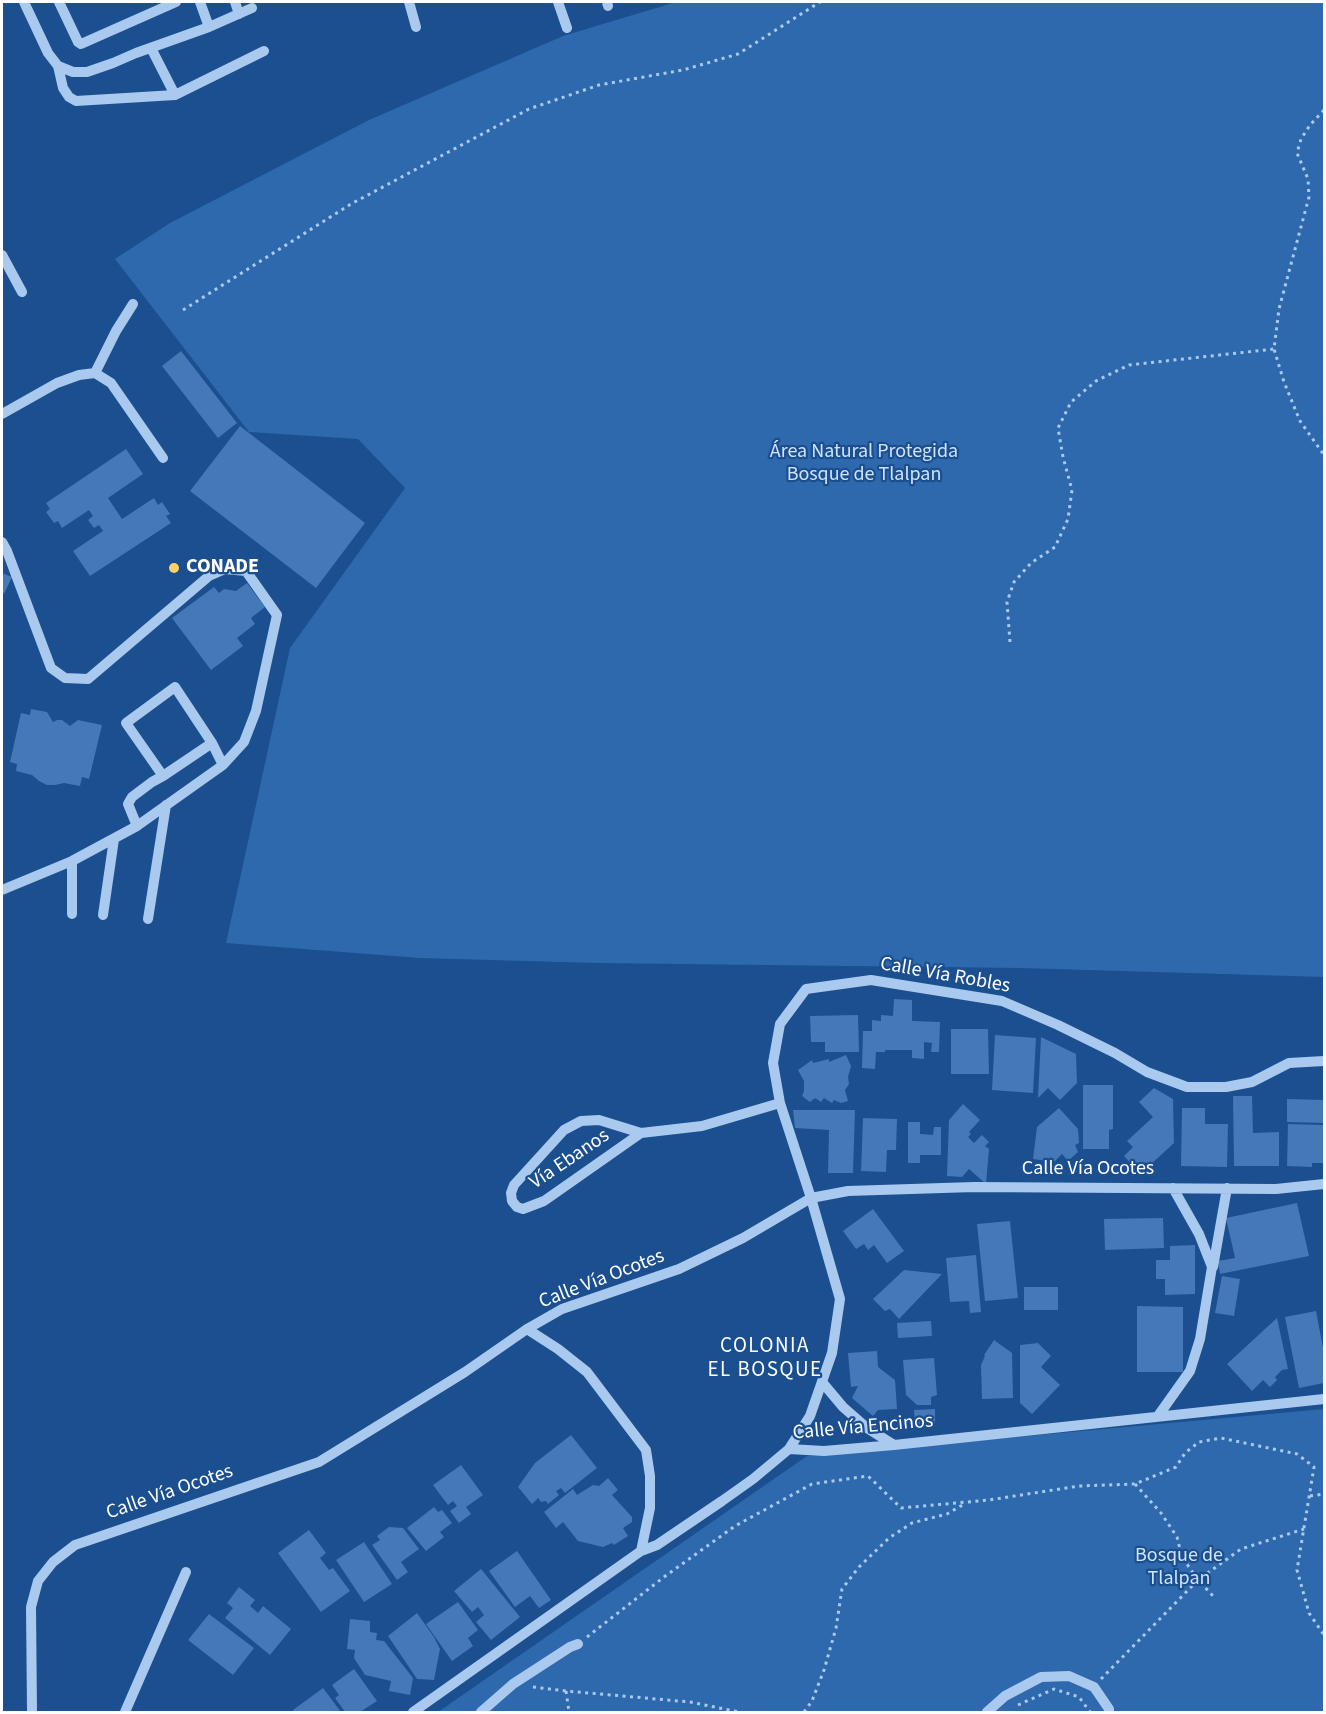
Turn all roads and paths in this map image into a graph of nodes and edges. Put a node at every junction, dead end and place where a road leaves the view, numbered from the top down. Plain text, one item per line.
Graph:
1 (24, 2) edge
2 (59, 2) edge
3 (176, 2) edge
4 (200, 2) edge
5 (235, 2) edge
6 (409, 2) edge
7 (558, 2) edge
8 (820, 2) edge
9 (252, 8) dead end
10 (239, 14) junction
11 (209, 27) junction
12 (417, 27) dead end
13 (567, 28) dead end
14 (151, 48) junction
15 (264, 51) dead end
16 (58, 66) junction
17 (175, 95) junction
18 (1324, 110) edge
19 (2, 255) edge
20 (22, 292) dead end
21 (133, 304) dead end
22 (183, 310) dead end
23 (1274, 349) junction
24 (95, 374) junction
25 (2, 414) edge
26 (1324, 455) edge
27 (163, 458) dead end
28 (2, 542) edge
29 (1010, 642) dead end
30 (212, 743) junction
31 (224, 765) junction
32 (163, 776) junction
33 (166, 806) junction
34 (137, 826) junction
35 (114, 839) junction
36 (72, 861) junction
37 (2, 890) edge
38 (72, 914) dead end
39 (103, 915) dead end
40 (148, 919) dead end
41 (1324, 1061) edge
42 (780, 1103) junction
43 (641, 1133) junction
44 (1324, 1184) edge
45 (1173, 1188) junction
46 (1227, 1188) junction
47 (811, 1198) junction
48 (1212, 1267) junction
49 (527, 1329) junction
50 (822, 1382) junction
51 (1324, 1399) edge
52 (1158, 1416) junction
53 (894, 1445) junction
54 (789, 1449) junction
55 (1135, 1484) junction
56 (1324, 1494) edge
57 (1310, 1496) junction
58 (967, 1502) junction
59 (1304, 1529) junction
60 (641, 1551) junction
61 (186, 1572) dead end
62 (1198, 1580) junction
63 (1216, 1599) dead end
64 (1324, 1635) edge
65 (578, 1644) joint
66 (513, 1684) junction
67 (1094, 1687) junction
68 (566, 1691) junction
69 (1079, 1697) junction
70 (1011, 1708) dead end
71 (32, 1713) edge
72 (124, 1713) edge
73 (413, 1713) edge
74 (481, 1713) edge
75 (569, 1713) edge
76 (739, 1713) edge
77 (804, 1713) edge
78 (987, 1713) edge
79 (1090, 1713) edge
80 (1109, 1713) edge

1 - 16 street
2 - 3 street
4 - 11 street
5 - 10 street
6 - 12 street
7 - 13 street
8 - 22 path
9 - 10 street
10 - 11 street
11 - 14 street
14 - 16 street
14 - 17 street
15 - 17 street
16 - 17 street
18 - 23 path
19 - 20 street
21 - 24 street
23 - 26 path
23 - 29 path
24 - 25 street
24 - 27 street
28 - 31 street
30 - 31 street
30 - 32 street
30 - 32 street
31 - 33 street
32 - 34 street
33 - 34 street
33 - 40 street
34 - 35 street
35 - 36 street
35 - 39 street
36 - 37 street
36 - 38 street
41 - 42 street, Calle Vía Robles
42 - 43 street, Vía Ebanos
42 - 47 street, Calle Vía Robles
43 - 43 street, Vía Ebanos
44 - 46 street, Calle Vía Ocotes
45 - 46 street, Calle Vía Ocotes
45 - 47 street, Calle Vía Ocotes
45 - 48 street
46 - 48 street
47 - 49 street, Calle Vía Ocotes
47 - 50 street, Calle Vía Robles
48 - 52 street
49 - 60 street
49 - 71 street, Calle Vía Ocotes
50 - 53 street
50 - 54 street, Calle Vía Robles
51 - 52 street, Calle Vía Encinos
52 - 53 street, Calle Vía Encinos
53 - 54 street, Calle Vía Encinos
54 - 60 street, Calle Vía Encinos
55 - 57 path
55 - 58 path
55 - 62 path
56 - 57 path
57 - 59 path
58 - 65 path
58 - 77 path
59 - 62 path
59 - 64 path
60 - 73 street, Calle Vía Encinos
61 - 72 street
62 - 63 path
62 - 67 path
65 - 66 street
66 - 68 path
66 - 74 street
67 - 69 path
67 - 78 street
67 - 80 street
68 - 75 path
68 - 76 path
69 - 70 path
69 - 79 path

